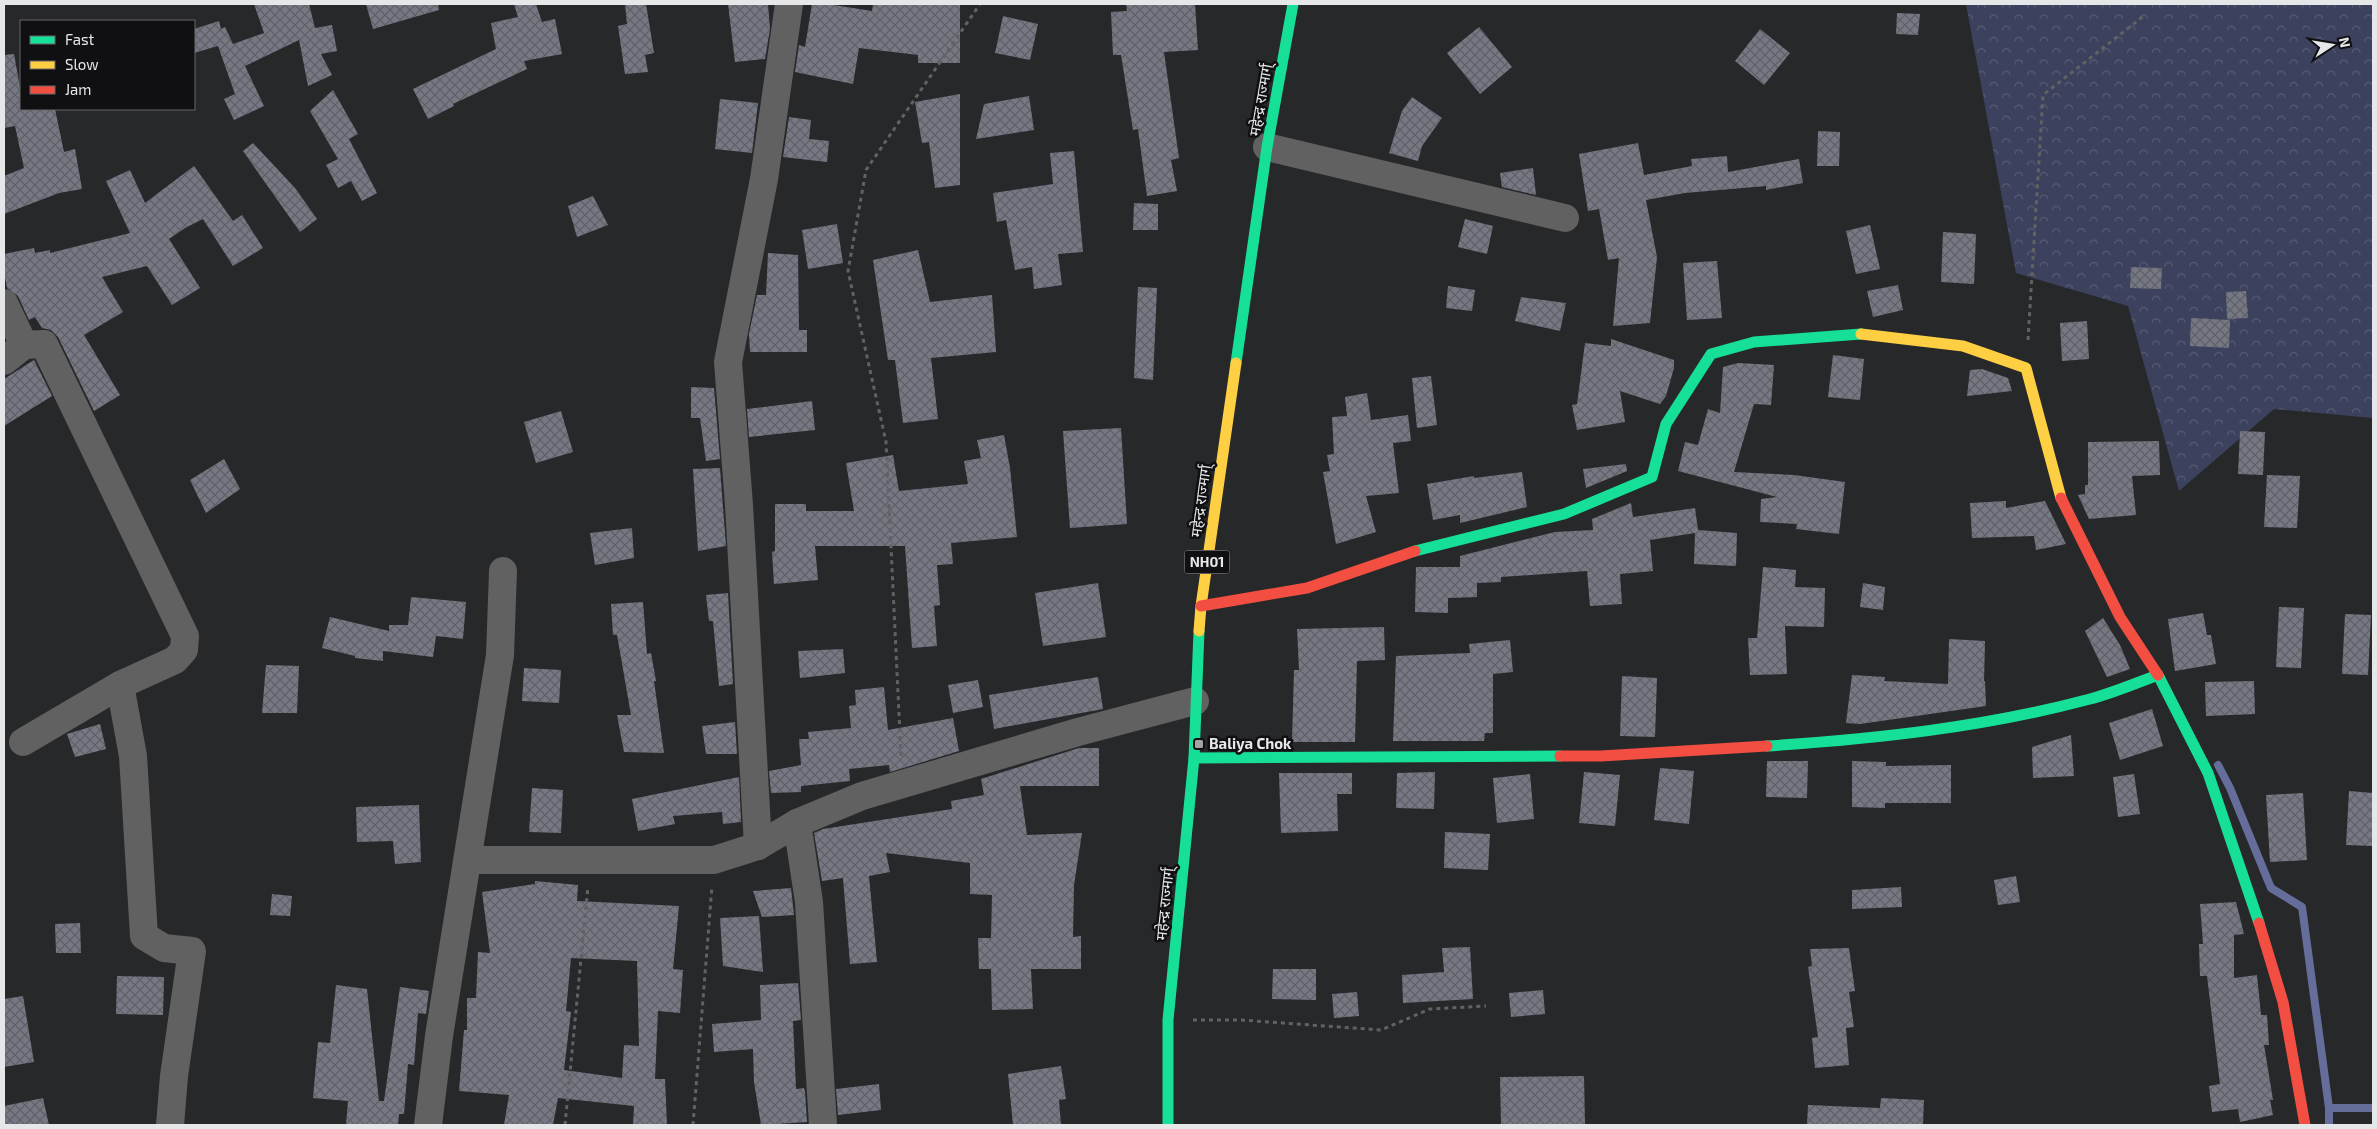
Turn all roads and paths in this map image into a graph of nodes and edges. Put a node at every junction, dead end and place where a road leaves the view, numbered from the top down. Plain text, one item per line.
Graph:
1 (789, 4) edge
2 (980, 4) edge
3 (1294, 4) edge
4 (2145, 15) dead end
5 (1268, 147) junction
6 (1565, 218) dead end
7 (4, 304) edge
8 (14, 353) edge
9 (2026, 368) junction
10 (503, 571) dead end
11 (1201, 606) junction
12 (2158, 675) junction
13 (120, 685) junction
14 (1195, 700) junction
15 (23, 742) dead end
16 (1194, 758) junction
17 (902, 784) junction
18 (797, 823) junction
19 (758, 846) junction
20 (468, 860) junction
21 (590, 860) junction
22 (714, 860) junction
23 (1486, 1006) dead end
24 (1168, 1020) junction
25 (170, 1125) edge
26 (428, 1125) edge
27 (565, 1125) edge
28 (693, 1125) edge
29 (823, 1125) edge
30 (1168, 1125) edge
31 (2305, 1125) edge

1 - 19 street
2 - 17 path
3 - 5 main road, महेन्द्र राज्मार्ग् / NH01
4 - 9 path
5 - 6 street
5 - 11 main road, महेन्द्र राज्मार्ग् / NH01
7 - 8 street
8 - 13 street
9 - 11 main road
9 - 12 main road
10 - 20 street
11 - 14 main road, महेन्द्र राज्मार्ग् / NH01
12 - 16 main road
12 - 31 main road
13 - 15 street
13 - 25 street
14 - 16 main road, महेन्द्र राज्मार्ग् / NH01
14 - 17 street
16 - 24 main road, महेन्द्र राज्मार्ग् / NH01
17 - 18 street
18 - 19 street
18 - 29 street
19 - 22 street
20 - 21 street
20 - 26 street
21 - 22 street
21 - 27 path
22 - 28 path
23 - 24 path
24 - 30 main road, महेन्द्र राज्मार्ग् / NH01

